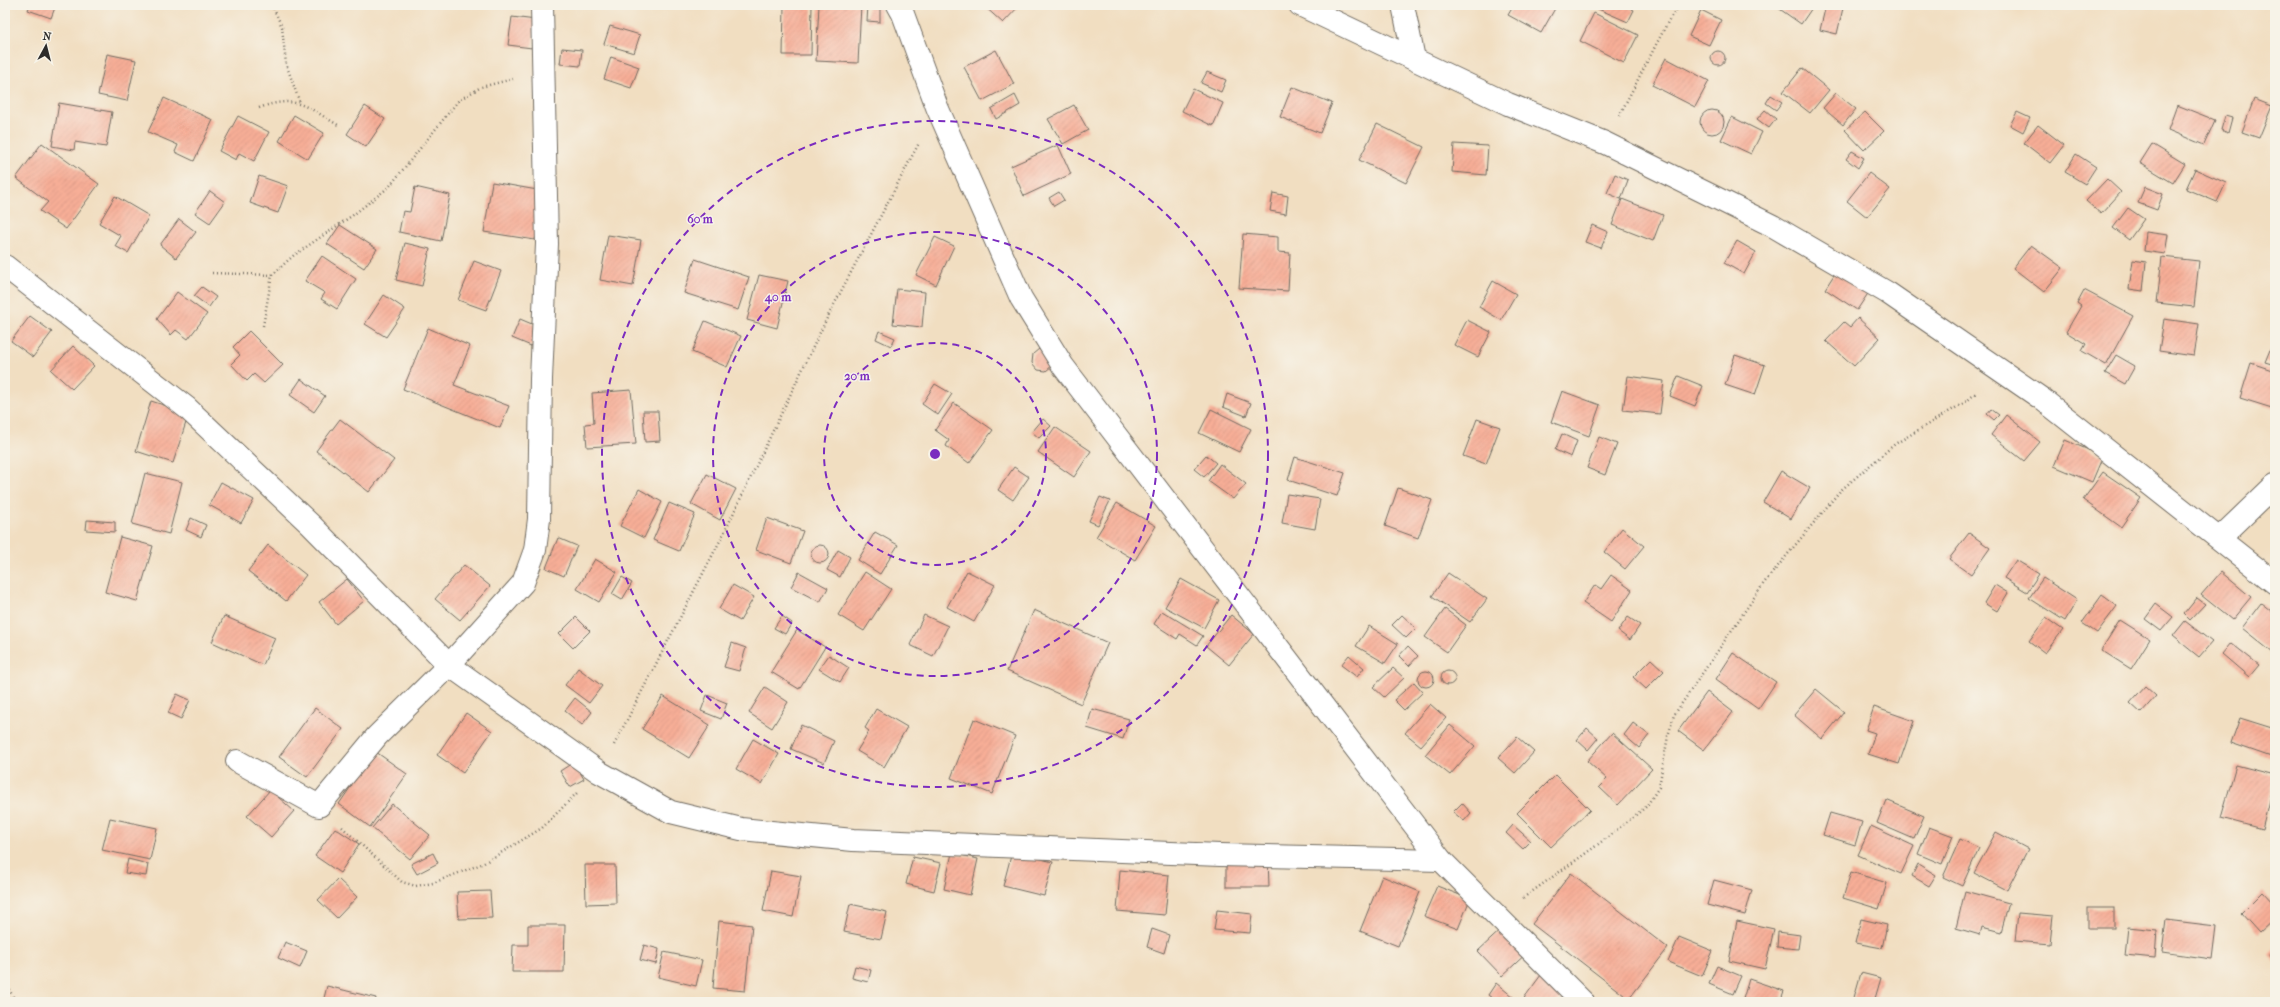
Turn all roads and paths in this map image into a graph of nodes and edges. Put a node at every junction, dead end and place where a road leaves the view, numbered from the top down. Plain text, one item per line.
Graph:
1 (272, 5) edge
2 (542, 5) edge
3 (898, 5) edge
4 (1300, 5) edge
5 (1403, 5) edge
6 (1680, 5) edge
7 (1414, 59) junction
8 (545, 71) junction
9 (300, 103) junction
10 (937, 107) junction
11 (260, 108) dead end
12 (338, 125) dead end
13 (1606, 143) junction
14 (5, 266) edge
15 (212, 272) dead end
16 (272, 276) junction
17 (263, 326) dead end
18 (2003, 370) junction
19 (2275, 485) edge
20 (2220, 538) junction
21 (2275, 583) edge
22 (449, 665) junction
23 (237, 761) dead end
24 (599, 772) junction
25 (319, 806) junction
26 (1441, 860) junction
27 (1498, 916) junction
28 (5, 982) edge
29 (16, 1002) edge
30 (1583, 1002) edge

1 - 9 path
2 - 8 street
3 - 10 street
4 - 7 street
5 - 7 street
6 - 13 path
7 - 13 street
8 - 16 path
8 - 22 street
9 - 11 path
9 - 12 path
10 - 24 path
10 - 26 street
13 - 18 street
14 - 22 street
15 - 16 path
16 - 17 path
18 - 20 street
18 - 27 path
19 - 20 street
20 - 21 street
22 - 24 street
22 - 25 street
23 - 25 street
24 - 25 path
24 - 26 street
26 - 27 street
27 - 30 street
28 - 29 path

